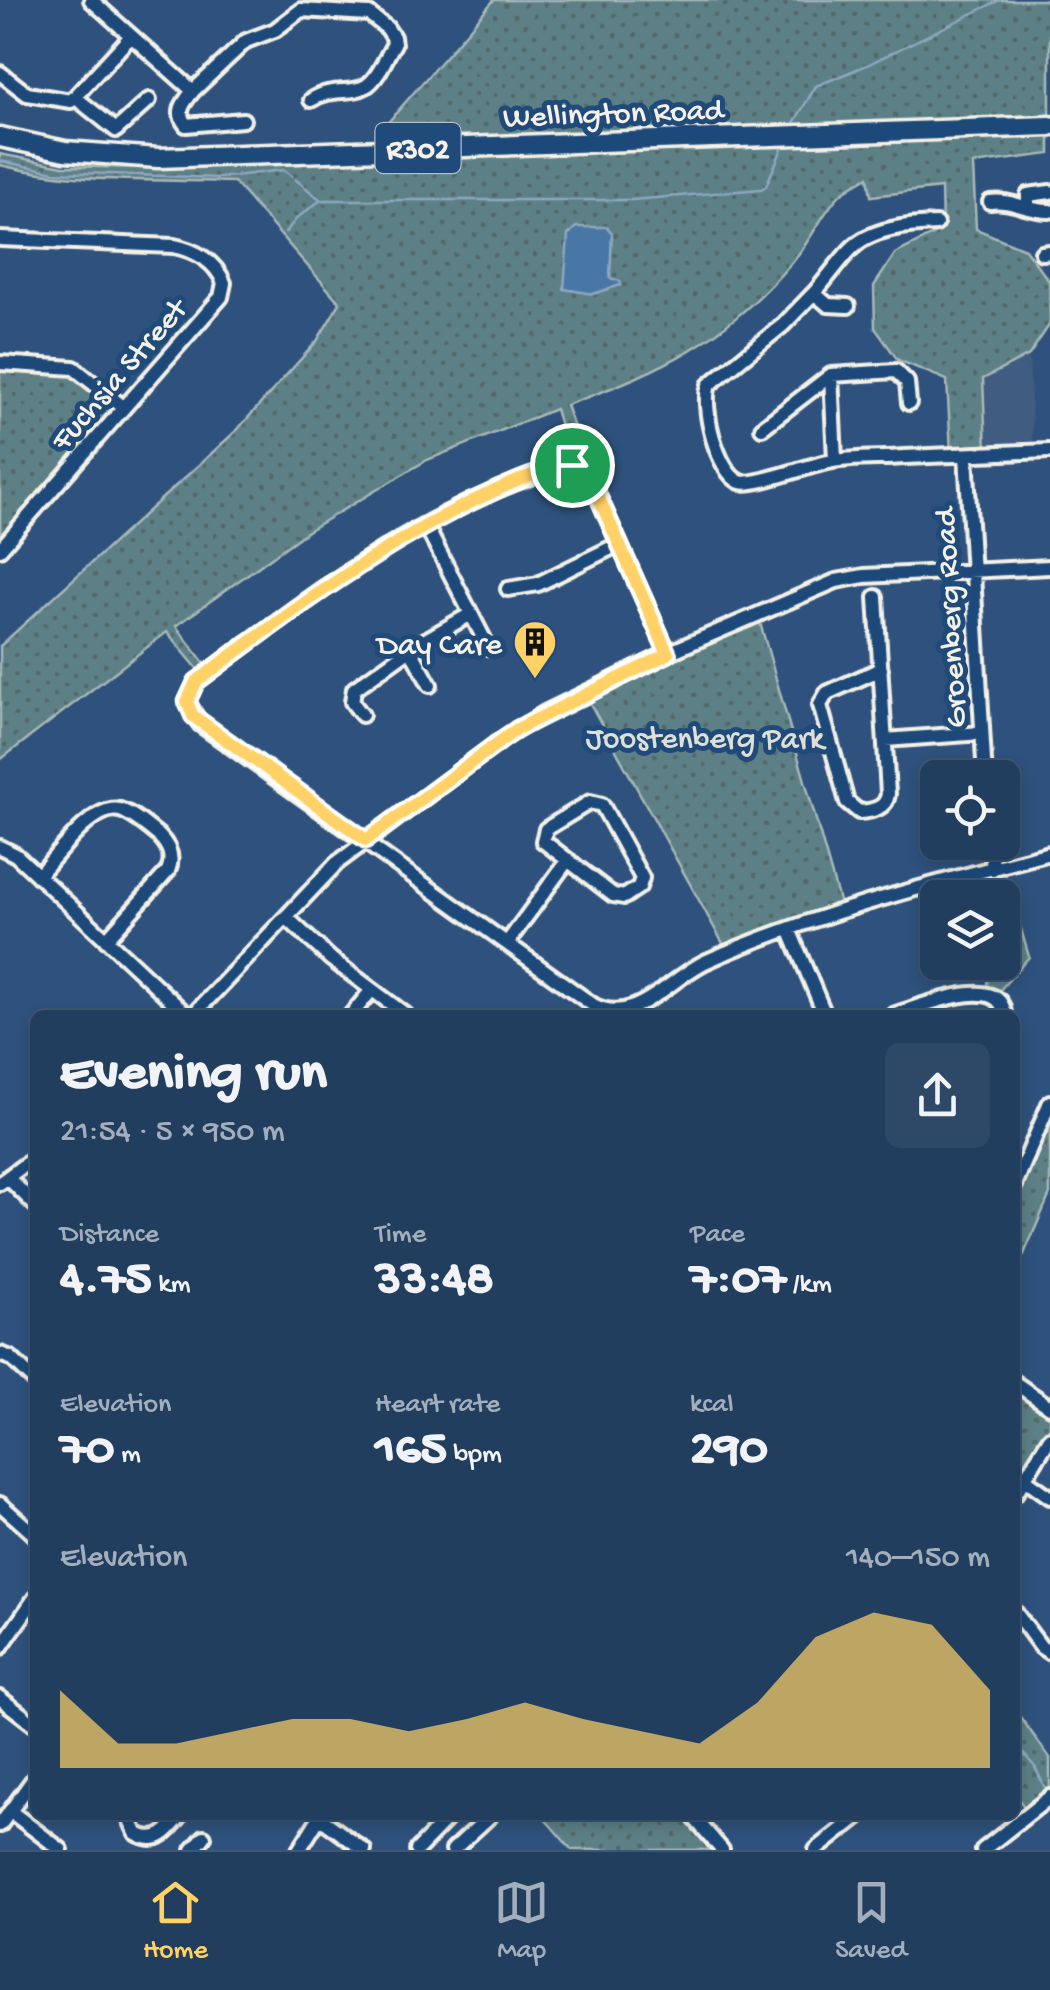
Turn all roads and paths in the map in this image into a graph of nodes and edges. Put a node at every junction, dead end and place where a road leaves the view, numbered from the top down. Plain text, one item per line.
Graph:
1 (91, 0) edge
2 (132, 36) junction
3 (0, 73) edge
4 (188, 86) junction
5 (76, 98) junction
6 (148, 100) dead end
7 (311, 100) dead end
8 (243, 120) dead end
9 (1050, 126) edge
10 (0, 137) edge
11 (1050, 192) edge
12 (990, 202) dead end
13 (1028, 207) junction
14 (1050, 211) edge
15 (936, 224) dead end
16 (0, 238) edge
17 (814, 293) junction
18 (848, 306) dead end
19 (0, 363) edge
20 (831, 375) junction
21 (910, 403) dead end
22 (123, 407) junction
23 (762, 428) dead end
24 (1050, 452) edge
25 (966, 455) junction
26 (835, 460) junction
27 (426, 526) junction
28 (620, 544) junction
29 (0, 549) edge
30 (1050, 568) edge
31 (973, 571) junction
32 (508, 589) dead end
33 (876, 597) dead end
34 (471, 614) junction
35 (488, 647) dead end
36 (410, 648) junction
37 (668, 654) junction
38 (880, 669) junction
39 (430, 685) dead end
40 (362, 714) dead end
41 (982, 733) junction
42 (885, 740) junction
43 (984, 760) edge
44 (366, 840) junction
45 (0, 848) edge
46 (1050, 853) edge
47 (992, 860) edge
48 (567, 861) junction
49 (993, 869) junction
50 (38, 876) junction
51 (286, 917) junction
52 (789, 930) junction
53 (106, 940) junction
54 (507, 943) junction
55 (370, 990) junction
56 (184, 1010) edge
57 (195, 1010) edge
58 (355, 1010) edge
59 (399, 1010) edge
60 (611, 1010) edge
61 (624, 1010) edge
62 (823, 1010) edge
63 (911, 1010) edge
64 (1003, 1010) edge
65 (1050, 1102) edge
66 (30, 1162) edge
67 (1020, 1173) edge
68 (4, 1181) edge
69 (30, 1200) edge
70 (0, 1354) edge
71 (30, 1376) edge
72 (1020, 1386) edge
73 (1050, 1407) edge
74 (1050, 1438) edge
75 (1025, 1479) junction
76 (1020, 1486) edge
77 (1050, 1497) edge
78 (0, 1504) edge
79 (30, 1531) edge
80 (30, 1605) edge
81 (1020, 1619) edge
82 (0, 1648) edge
83 (1050, 1653) edge
84 (0, 1698) edge
85 (30, 1721) edge
86 (30, 1784) edge
87 (1050, 1797) edge
88 (10, 1810) junction
89 (130, 1820) edge
90 (178, 1820) edge
91 (318, 1820) edge
92 (325, 1820) edge
93 (446, 1820) edge
94 (486, 1820) edge
95 (696, 1820) edge
96 (854, 1820) edge
97 (0, 1824) edge
98 (204, 1838) dead end
99 (61, 1850) edge
100 (194, 1850) edge
101 (299, 1850) edge
102 (364, 1850) edge
103 (417, 1850) edge
104 (453, 1850) edge
105 (722, 1850) edge
106 (816, 1850) edge
107 (984, 1850) edge

1 - 2 street
2 - 4 street
2 - 5 street
3 - 5 street
4 - 7 street
4 - 8 street
5 - 6 street
9 - 10 main road, Wellington Road / R302
11 - 13 street
12 - 13 street
13 - 14 street
15 - 17 street
16 - 22 street, Fuchsia Street
17 - 18 street
17 - 26 street
19 - 22 street
20 - 21 street
20 - 23 street
20 - 26 street
22 - 29 street, Fuchsia Street
24 - 25 street
25 - 26 street
25 - 31 street, Groenberg Road
27 - 28 street
27 - 34 street
27 - 44 street
28 - 32 street
28 - 37 street
30 - 31 street
31 - 37 street
31 - 41 street, Groenberg Road
33 - 38 street
34 - 35 street
34 - 36 street
36 - 39 street
36 - 40 street
37 - 44 street
38 - 42 street
38 - 42 street
41 - 42 street
41 - 43 street, Groenberg Road
44 - 51 street
44 - 54 street
45 - 50 street
46 - 49 street
47 - 49 street
48 - 48 street
48 - 54 street
49 - 52 street
50 - 53 street
50 - 53 street
51 - 55 street
51 - 57 street
52 - 61 street
52 - 62 street
53 - 56 street
54 - 60 street
55 - 58 street
55 - 59 street
63 - 64 street
65 - 67 street
66 - 68 street
68 - 69 street
70 - 71 street
72 - 73 street
74 - 75 street
75 - 76 street
75 - 77 street
78 - 79 street
80 - 82 street
81 - 83 street
84 - 85 street
86 - 88 street
87 - 107 street
88 - 97 street
88 - 99 street
89 - 90 street
91 - 101 street
92 - 102 street
93 - 103 street
94 - 104 street
95 - 105 street
96 - 106 street
98 - 100 street

